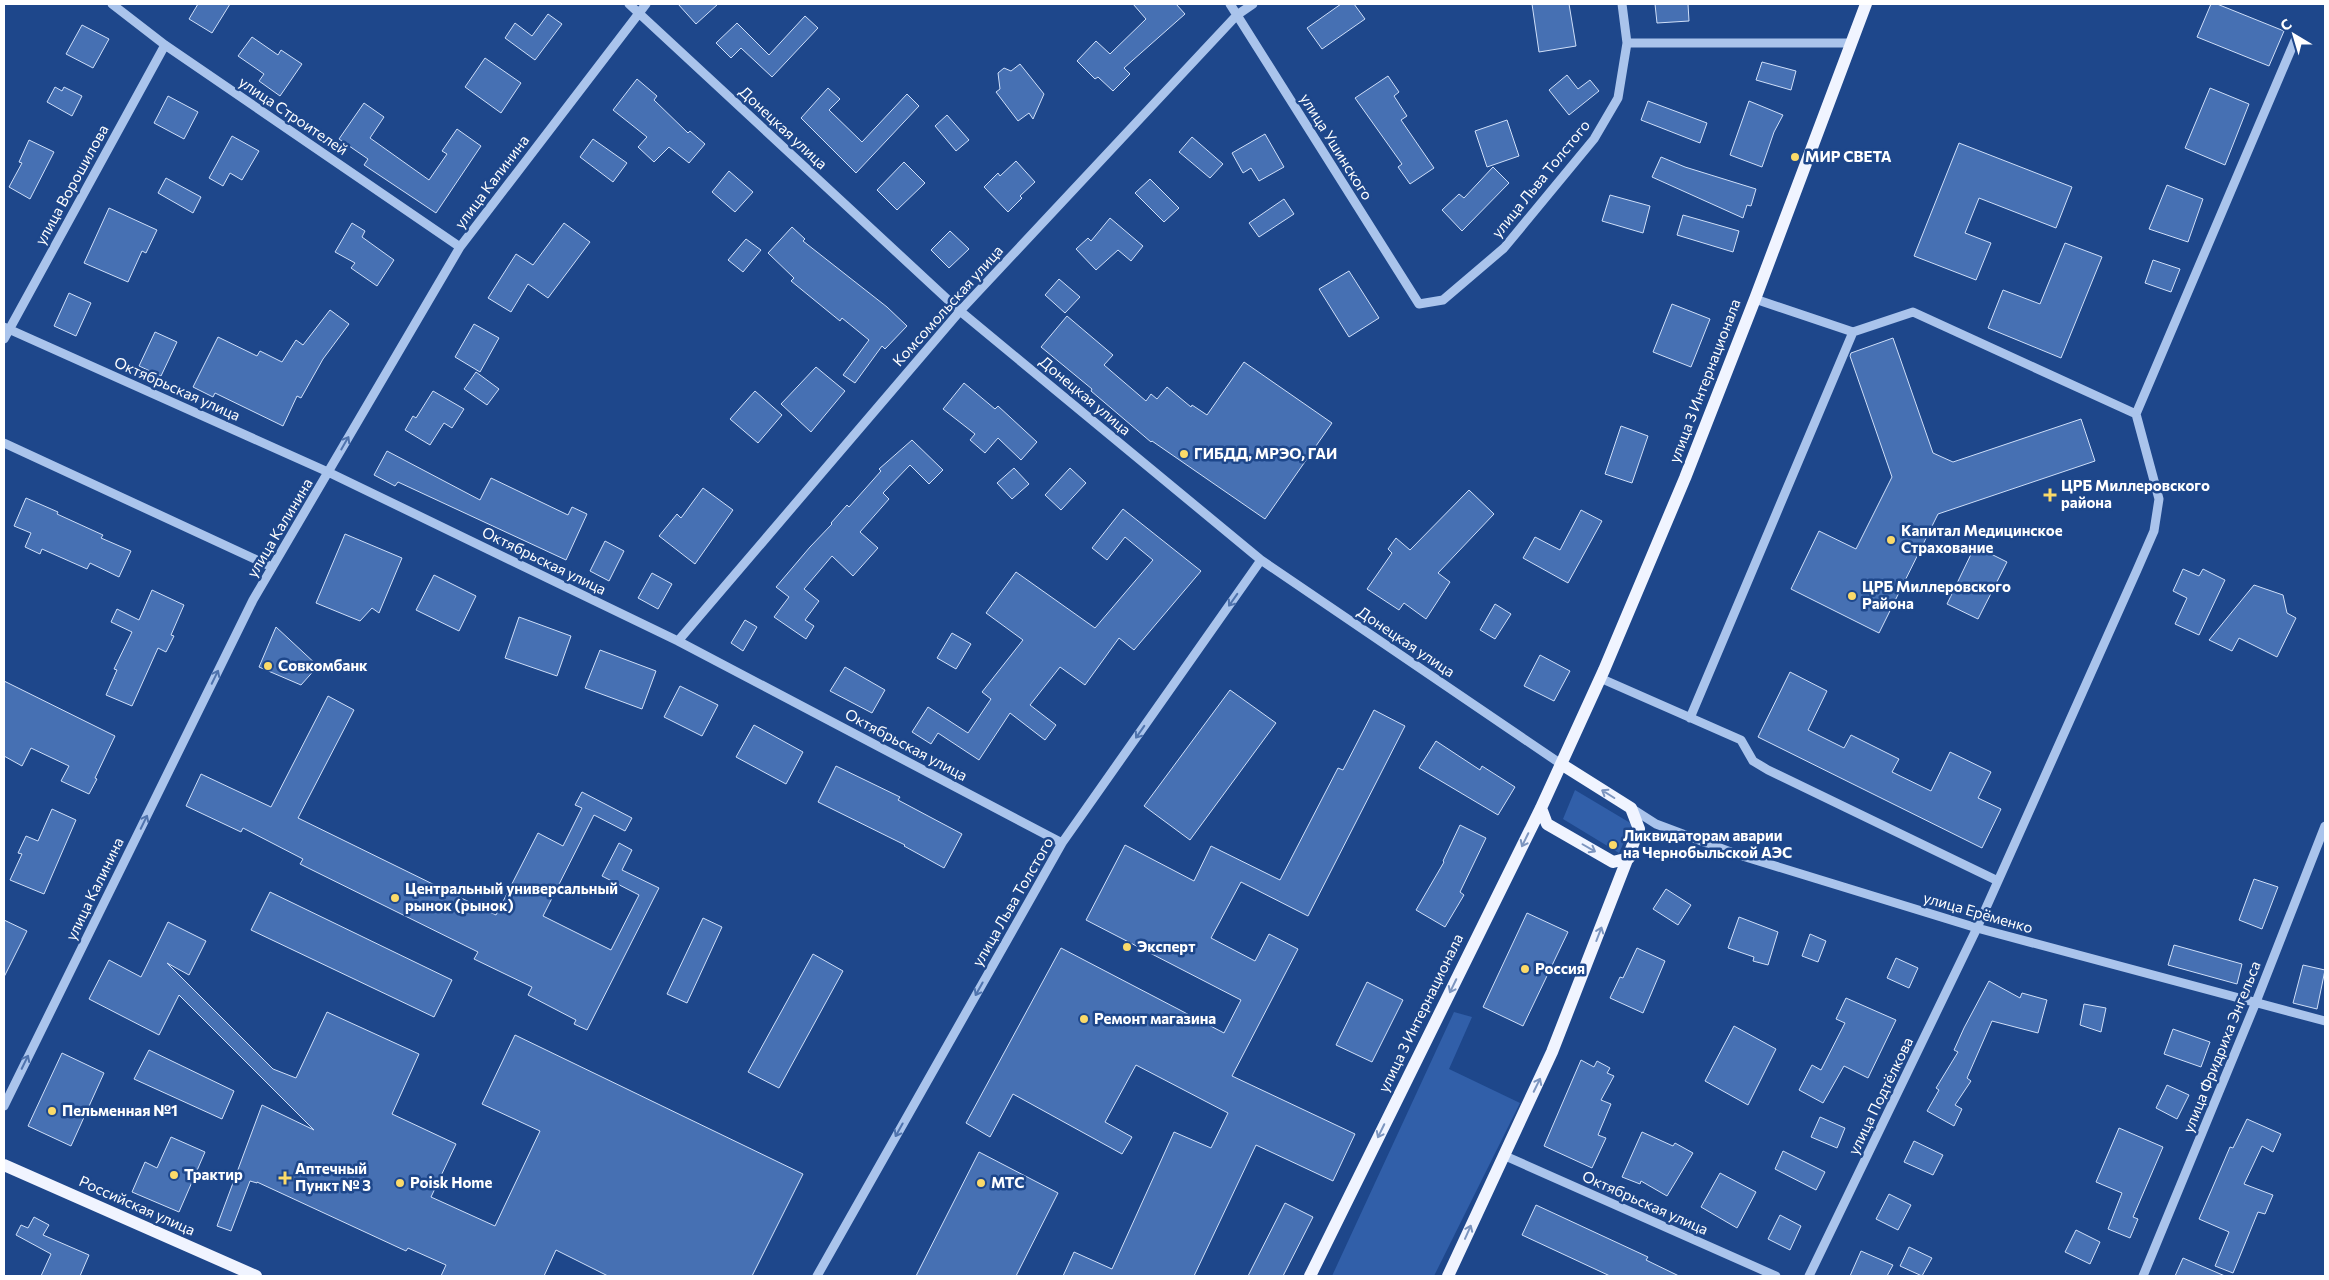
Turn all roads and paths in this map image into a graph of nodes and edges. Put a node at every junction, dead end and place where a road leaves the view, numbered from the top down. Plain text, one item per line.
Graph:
1 (112, 4) edge
2 (629, 4) edge
3 (646, 4) edge
4 (1230, 4) edge
5 (1253, 4) edge
6 (1622, 4) edge
7 (1866, 4) edge
8 (638, 12) junction
9 (1236, 15) junction
10 (2296, 38) dead end
11 (1851, 43) junction
12 (1627, 44) junction
13 (165, 45) junction
14 (460, 247) junction
15 (1755, 299) junction
16 (1419, 304) joint
17 (960, 310) junction
18 (6, 328) edge
19 (1853, 332) junction
20 (4, 339) edge
21 (2136, 414) junction
22 (4, 443) edge
23 (328, 472) junction
24 (1261, 560) junction
25 (272, 568) junction
26 (678, 641) junction
27 (1600, 678) junction
28 (1690, 718) junction
29 (1561, 764) junction
30 (1541, 808) junction
31 (1631, 808) junction
32 (1656, 824) junction
33 (2325, 826) edge
34 (1639, 829) junction
35 (1062, 843) junction
36 (1629, 858) junction
37 (1998, 881) junction
38 (1977, 928) junction
39 (2256, 1002) junction
40 (2325, 1021) edge
41 (4, 1106) edge
42 (1503, 1155) junction
43 (4, 1165) edge
44 (256, 1276) edge
45 (817, 1276) edge
46 (1310, 1276) edge
47 (1448, 1276) edge
48 (1776, 1276) edge
49 (1809, 1276) edge
50 (2143, 1276) edge

1 - 13 street, улица Строителей
2 - 8 street, Донецкая улица
3 - 8 street, улица Калинина
4 - 9 street, улица Ушинского
5 - 9 street, Комсомольская улица
6 - 12 street, улица Льва Толстого
7 - 11 main road, улица 3 Интернационала
8 - 14 street, улица Калинина
8 - 17 street, Донецкая улица
9 - 16 street, улица Ушинского
9 - 17 street, Комсомольская улица
10 - 21 street
11 - 12 street
11 - 15 main road, улица 3 Интернационала
12 - 16 street, улица Льва Толстого
13 - 14 street, улица Строителей
13 - 18 street, улица Ворошилова
23 -> 14 street, улица Калинина
15 - 19 street
15 - 27 main road, улица 3 Интернационала
17 - 24 street, Донецкая улица
17 - 26 street, Комсомольская улица
18 - 20 street, улица Ворошилова
18 - 23 street, Октябрьская улица
19 - 21 street
19 - 28 street
21 - 37 street, улица Подтёлкова
22 - 25 street
23 - 25 street, улица Калинина
23 - 26 street, Октябрьская улица
24 - 29 street, Донецкая улица
24 -> 35 street, улица Льва Толстого
41 -> 25 street, улица Калинина
26 - 35 street, Октябрьская улица
27 - 28 street
27 - 29 main road, улица 3 Интернационала
28 - 37 street
29 - 30 main road, улица 3 Интернационала
31 -> 29 main road
30 -> 36 main road
30 -> 46 main road, улица 3 Интернационала
31 - 32 street, улица Ерёменко
31 - 34 main road
32 - 34 street
32 - 38 street, улица Ерёменко
33 - 39 street, улица Фридриха Энгельса
34 - 36 main road
35 -> 45 street, улица Льва Толстого
42 -> 36 main road
37 - 38 street, улица Подтёлкова
38 - 39 street, улица Ерёменко
38 - 49 street, улица Подтёлкова
39 - 40 street, улица Ерёменко
39 - 50 street, улица Фридриха Энгельса
47 -> 42 main road
42 - 48 street, Октябрьская улица
43 - 44 main road, Российская улица

